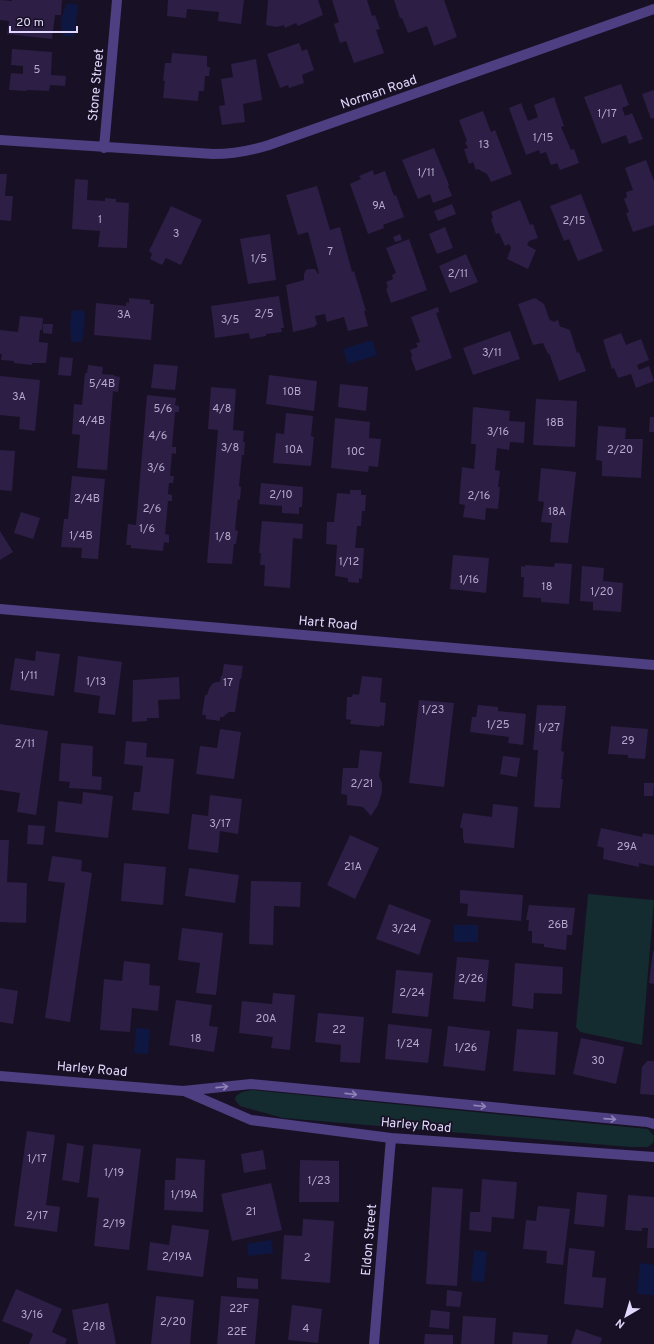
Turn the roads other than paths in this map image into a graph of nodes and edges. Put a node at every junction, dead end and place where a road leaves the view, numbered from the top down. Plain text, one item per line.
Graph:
1 (117, 0) edge
2 (654, 9) edge
3 (0, 140) edge
4 (104, 148) junction
5 (0, 609) edge
6 (654, 665) edge
7 (0, 1076) edge
8 (183, 1091) junction
9 (654, 1124) edge
10 (391, 1138) junction
11 (654, 1157) edge
12 (374, 1344) edge

1 - 4 street, Stone Street
2 - 4 street, Norman Road
3 - 4 street, Norman Road
5 - 6 street, Hart Road
7 - 8 street, Harley Road
8 -> 9 street, Harley Road
8 - 10 street, Harley Road
10 - 11 street, Harley Road
10 - 12 street, Eldon Street

